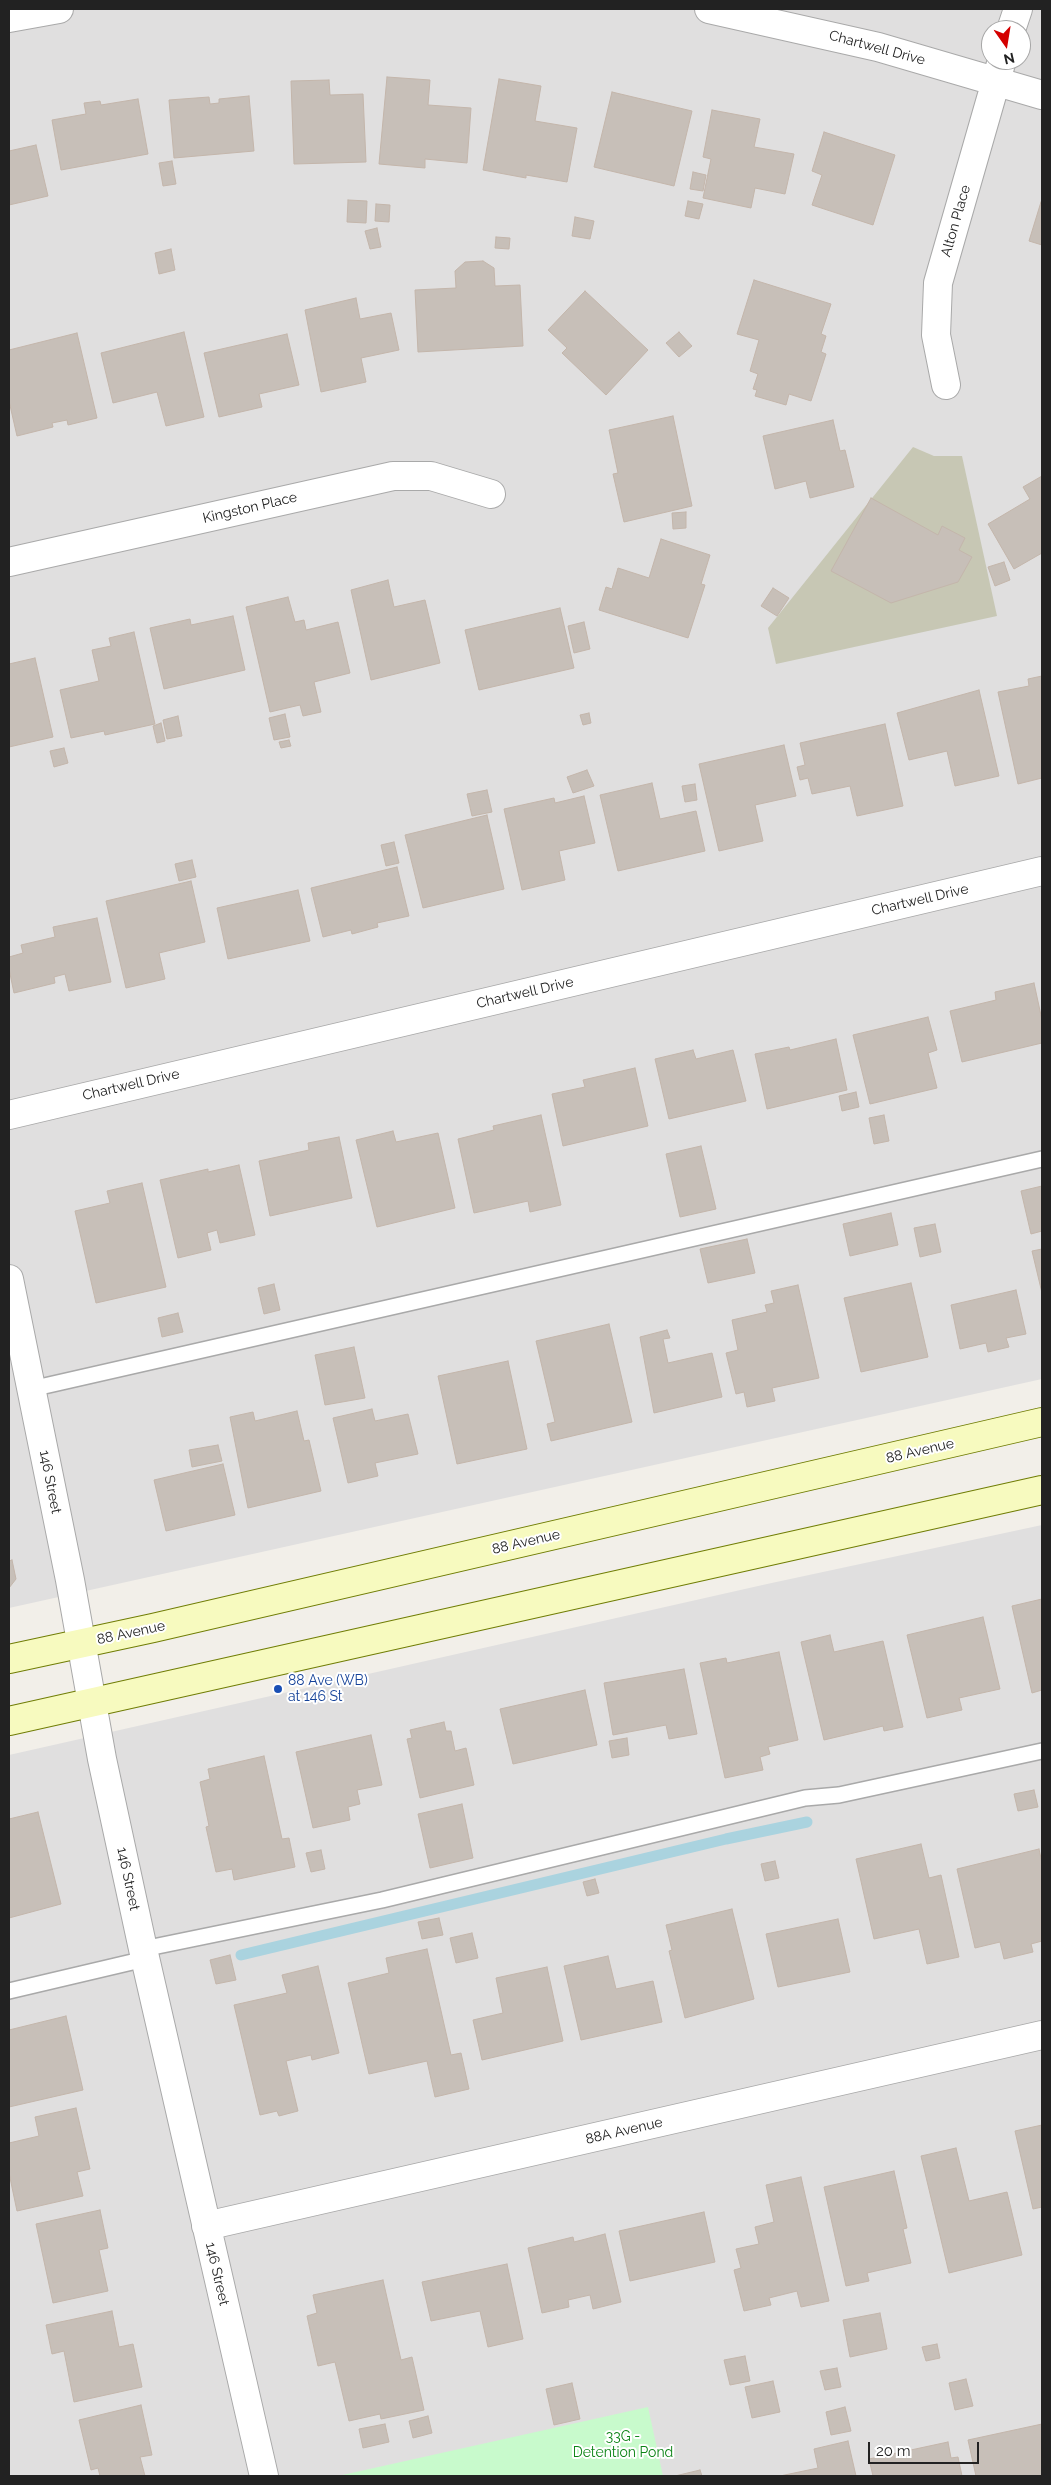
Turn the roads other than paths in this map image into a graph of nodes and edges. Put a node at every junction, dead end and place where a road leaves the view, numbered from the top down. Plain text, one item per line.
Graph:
1 (59, 9) edge
2 (709, 9) edge
3 (9, 18) edge
4 (981, 67) edge
5 (999, 70) edge
6 (1042, 95) edge
7 (946, 385) dead end
8 (491, 494) dead end
9 (9, 562) edge
10 (1042, 871) edge
11 (9, 1115) edge
12 (1042, 1159) edge
13 (9, 1279) edge
14 (22, 1375) edge
15 (1042, 1422) edge
16 (1042, 1490) edge
17 (82, 1643) junction
18 (9, 1659) edge
19 (92, 1703) junction
20 (9, 1721) edge
21 (1042, 1750) edge
22 (144, 1954) junction
23 (9, 1991) edge
24 (1042, 2035) edge
25 (206, 2226) junction
26 (264, 2476) edge

1 - 3 street
2 - 4 street, Chartwell Drive
5 - 6 street, Chartwell Drive
5 - 7 street, Alton Place
8 - 9 street, Kingston Place
10 - 11 street, Chartwell Drive
12 - 14 lane
13 - 14 street, 146 Street
14 - 17 street, 146 Street
15 - 17 main road, 88 Avenue
16 - 19 main road
17 - 18 main road, 88 Avenue
17 - 19 street, 146 Street
19 - 20 main road
19 - 22 street, 146 Street
21 - 22 lane
22 - 23 lane
22 - 25 street, 146 Street
24 - 25 street, 88A Avenue
25 - 26 street, 146 Street

